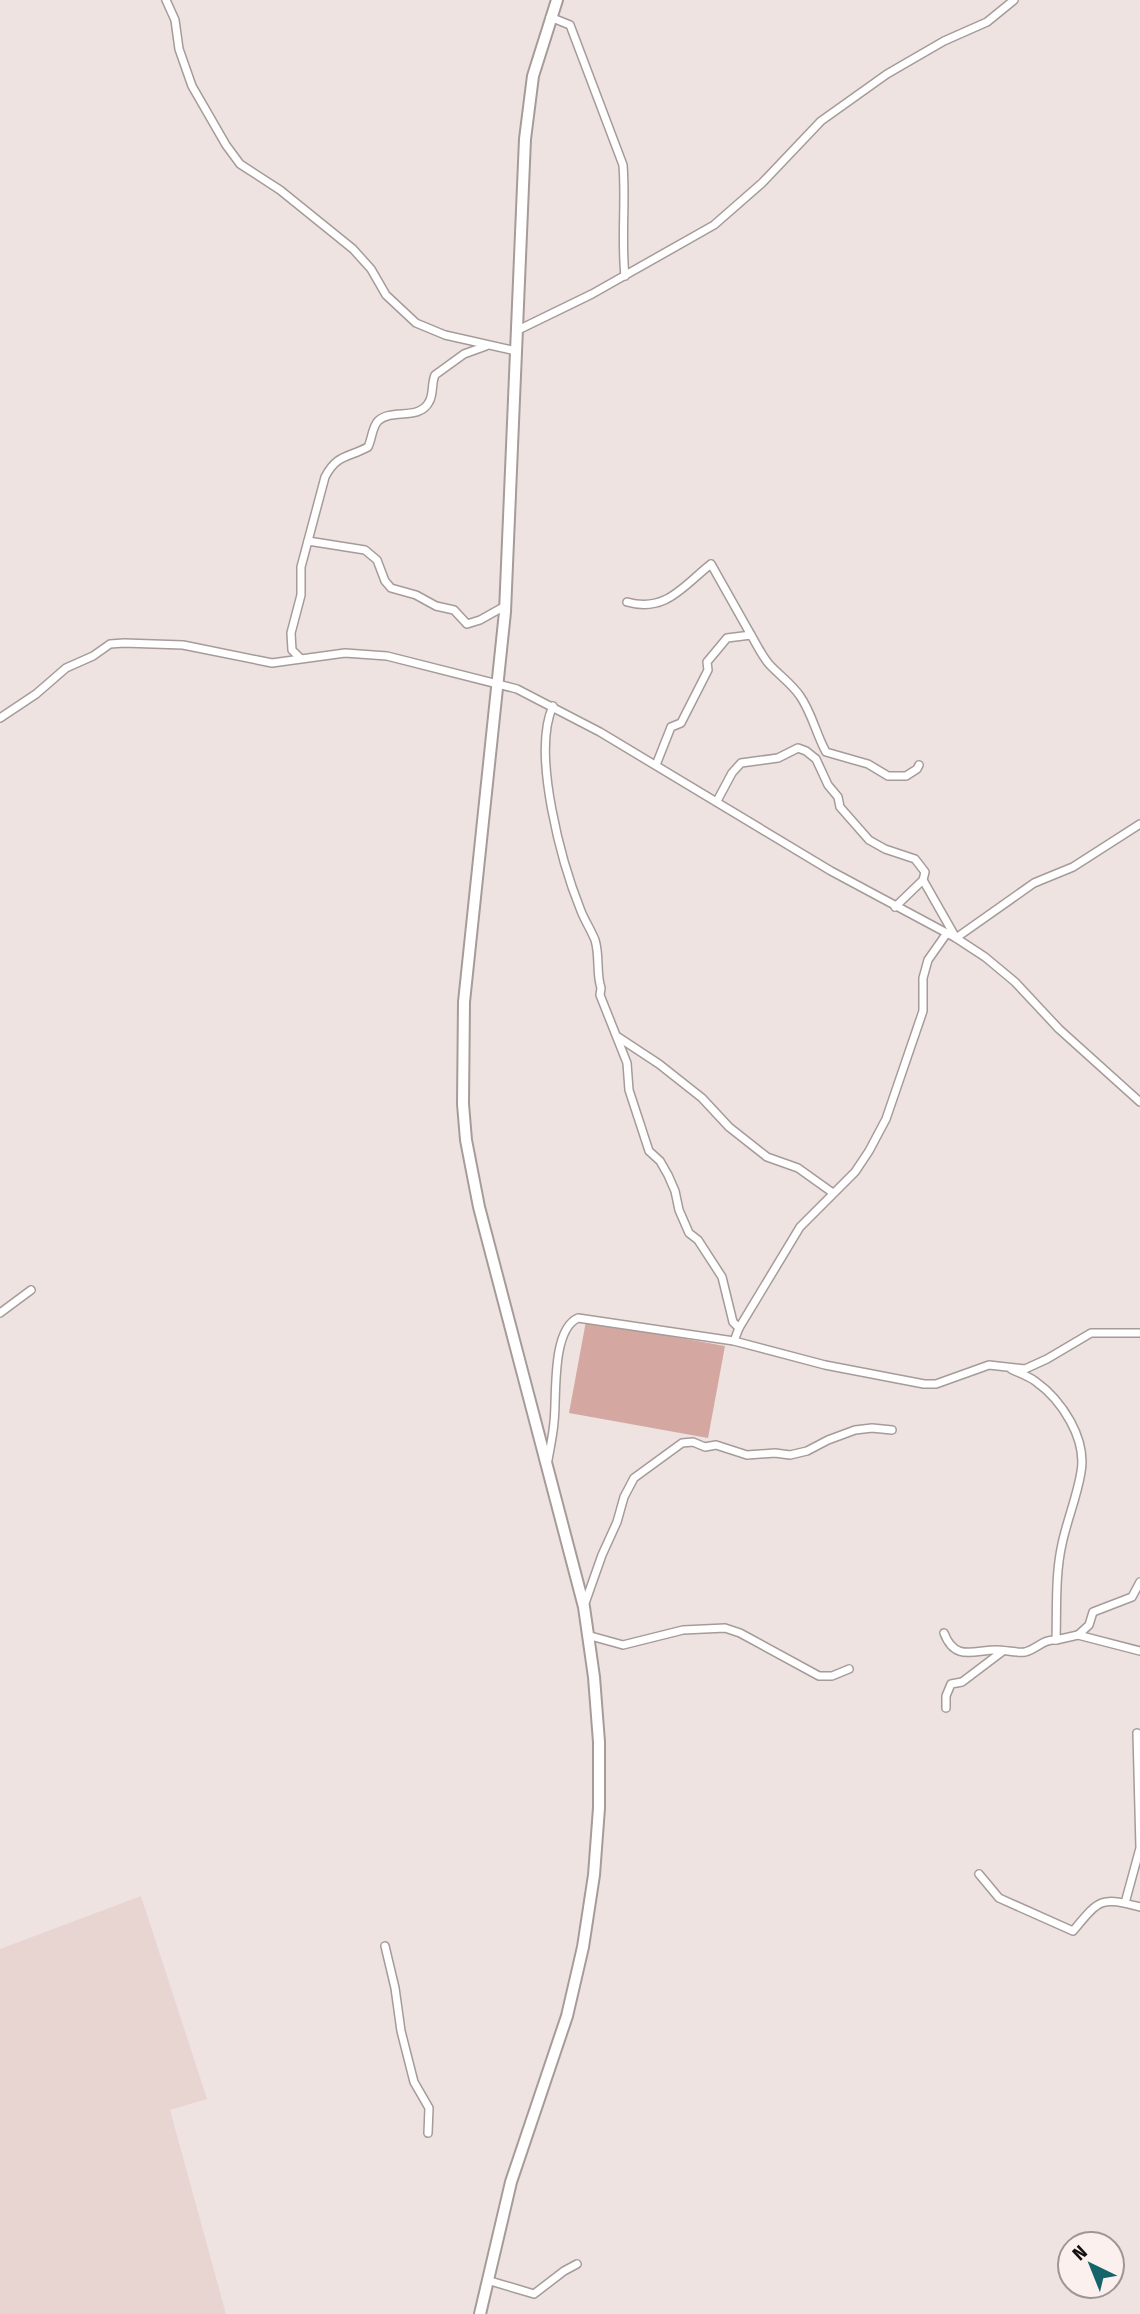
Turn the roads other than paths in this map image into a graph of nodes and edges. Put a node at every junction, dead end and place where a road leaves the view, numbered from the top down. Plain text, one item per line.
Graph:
1 (166, 0) edge
2 (557, 0) edge
3 (1014, 0) edge
4 (551, 17) junction
5 (625, 276) junction
6 (516, 331) junction
7 (486, 345) junction
8 (516, 351) junction
9 (308, 541) junction
10 (627, 602) dead end
11 (505, 606) junction
12 (751, 635) junction
13 (300, 658) junction
14 (498, 683) junction
15 (553, 706) junction
16 (0, 718) edge
17 (656, 765) junction
18 (919, 765) dead end
19 (717, 802) junction
20 (1140, 824) edge
21 (923, 880) junction
22 (895, 906) junction
23 (947, 933) junction
24 (956, 938) junction
25 (618, 1037) junction
26 (1140, 1102) edge
27 (833, 1194) junction
28 (31, 1290) dead end
29 (0, 1313) edge
30 (739, 1328) junction
31 (1140, 1333) edge
32 (734, 1341) junction
33 (1011, 1369) junction
34 (892, 1430) dead end
35 (547, 1464) junction
36 (1140, 1583) edge
37 (584, 1607) junction
38 (944, 1633) dead end
39 (587, 1635) junction
40 (1078, 1635) junction
41 (1056, 1640) junction
42 (1003, 1651) junction
43 (1140, 1651) edge
44 (849, 1670) dead end
45 (946, 1708) dead end
46 (1137, 1733) dead end
47 (979, 1874) dead end
48 (1125, 1903) junction
49 (1140, 1907) edge
50 (385, 1946) dead end
51 (428, 2133) dead end
52 (578, 2264) dead end
53 (487, 2280) junction
54 (480, 2314) edge

1 - 7 street
2 - 4 main road
3 - 5 street
4 - 5 street
4 - 6 main road
5 - 6 street
6 - 8 main road
7 - 8 street
7 - 9 street
8 - 11 main road
9 - 11 street
9 - 13 street
10 - 12 street
11 - 14 main road
12 - 17 street
12 - 18 street
13 - 14 street
13 - 16 street
14 - 15 street
14 - 35 main road
15 - 17 street
15 - 25 street
17 - 19 street
19 - 21 street
19 - 22 street
20 - 24 street
21 - 22 street
21 - 24 street
22 - 23 street
23 - 24 street
23 - 27 street
24 - 26 street
25 - 27 street
25 - 30 street
27 - 30 street
28 - 29 street
30 - 32 street
31 - 33 street
32 - 33 street
32 - 35 street
33 - 41 street
34 - 37 street
35 - 37 main road
36 - 40 street
37 - 39 main road
38 - 42 street
39 - 44 street
39 - 53 main road
40 - 41 street
40 - 43 street
41 - 42 street
42 - 45 street
46 - 48 street
47 - 48 street
48 - 49 street
50 - 51 street
52 - 53 street
53 - 54 main road

